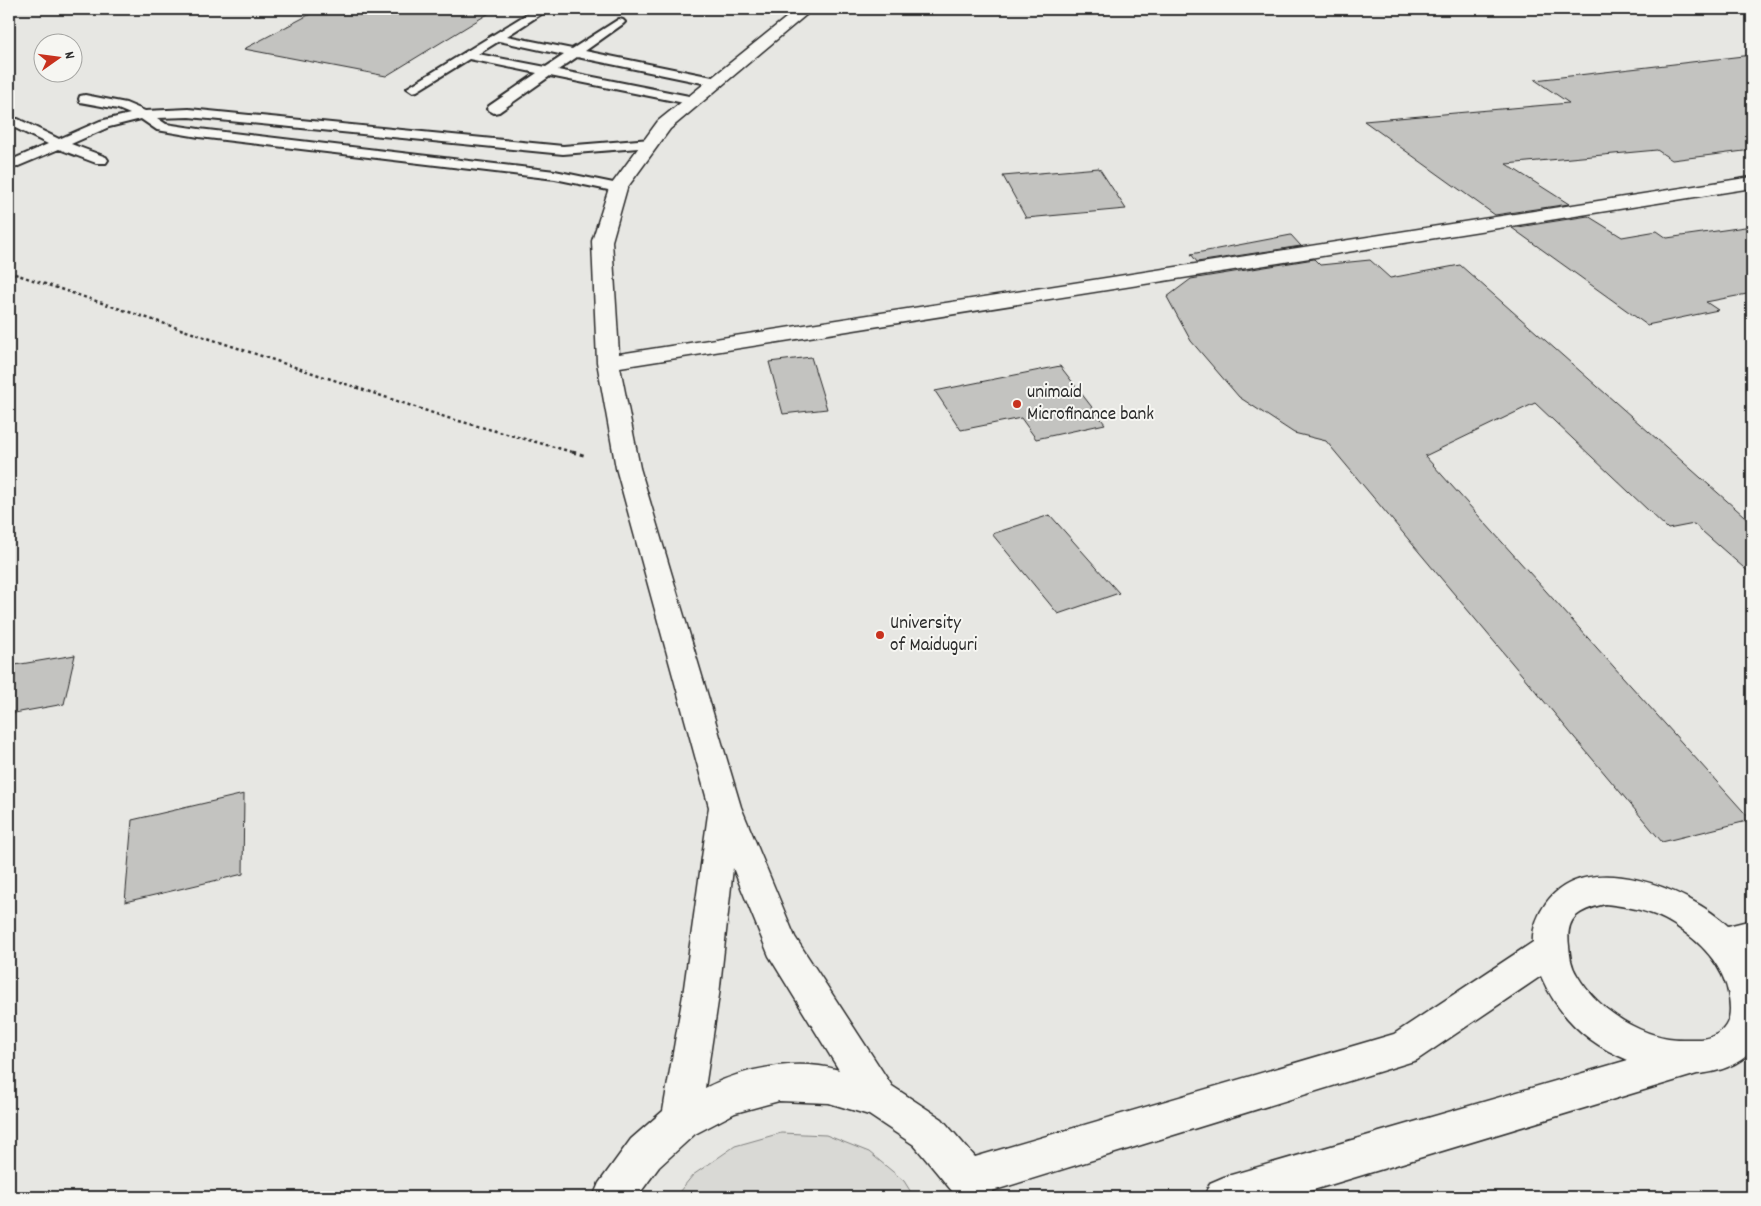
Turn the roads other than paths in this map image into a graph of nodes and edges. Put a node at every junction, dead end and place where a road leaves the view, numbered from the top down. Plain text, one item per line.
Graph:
1 (543, 9) edge
2 (806, 9) edge
3 (619, 22) dead end
4 (496, 37) junction
5 (575, 53) junction
6 (468, 55) junction
7 (549, 71) junction
8 (717, 82) junction
9 (413, 88) dead end
10 (85, 99) dead end
11 (694, 101) junction
12 (494, 110) dead end
13 (143, 115) junction
14 (12, 122) dead end
15 (651, 143) junction
16 (59, 144) junction
17 (101, 160) dead end
18 (9, 166) edge
19 (1752, 182) edge
20 (618, 188) junction
21 (608, 362) junction
22 (725, 807) junction
23 (1737, 939) edge
24 (1549, 951) junction
25 (1693, 1058) junction
26 (879, 1099) junction
27 (681, 1122) junction
28 (971, 1188) edge
29 (614, 1197) edge
30 (1224, 1197) edge

1 - 4 lane
2 - 8 street
3 - 5 lane
4 - 5 lane
4 - 6 lane
5 - 7 lane
5 - 8 lane
6 - 7 lane
6 - 9 lane
7 - 11 lane
7 - 12 lane
8 - 11 street
10 - 13 lane
11 - 15 street
13 - 15 lane
13 - 16 lane
13 - 20 lane
14 - 16 lane
15 - 20 street
16 - 17 lane
16 - 18 lane
19 - 21 street
20 - 21 street
21 - 22 street
22 - 26 street
22 - 27 street
23 - 24 street
23 - 25 street
24 - 25 street
24 - 28 street
25 - 30 street
26 - 27 street
26 - 28 street
27 - 29 street

